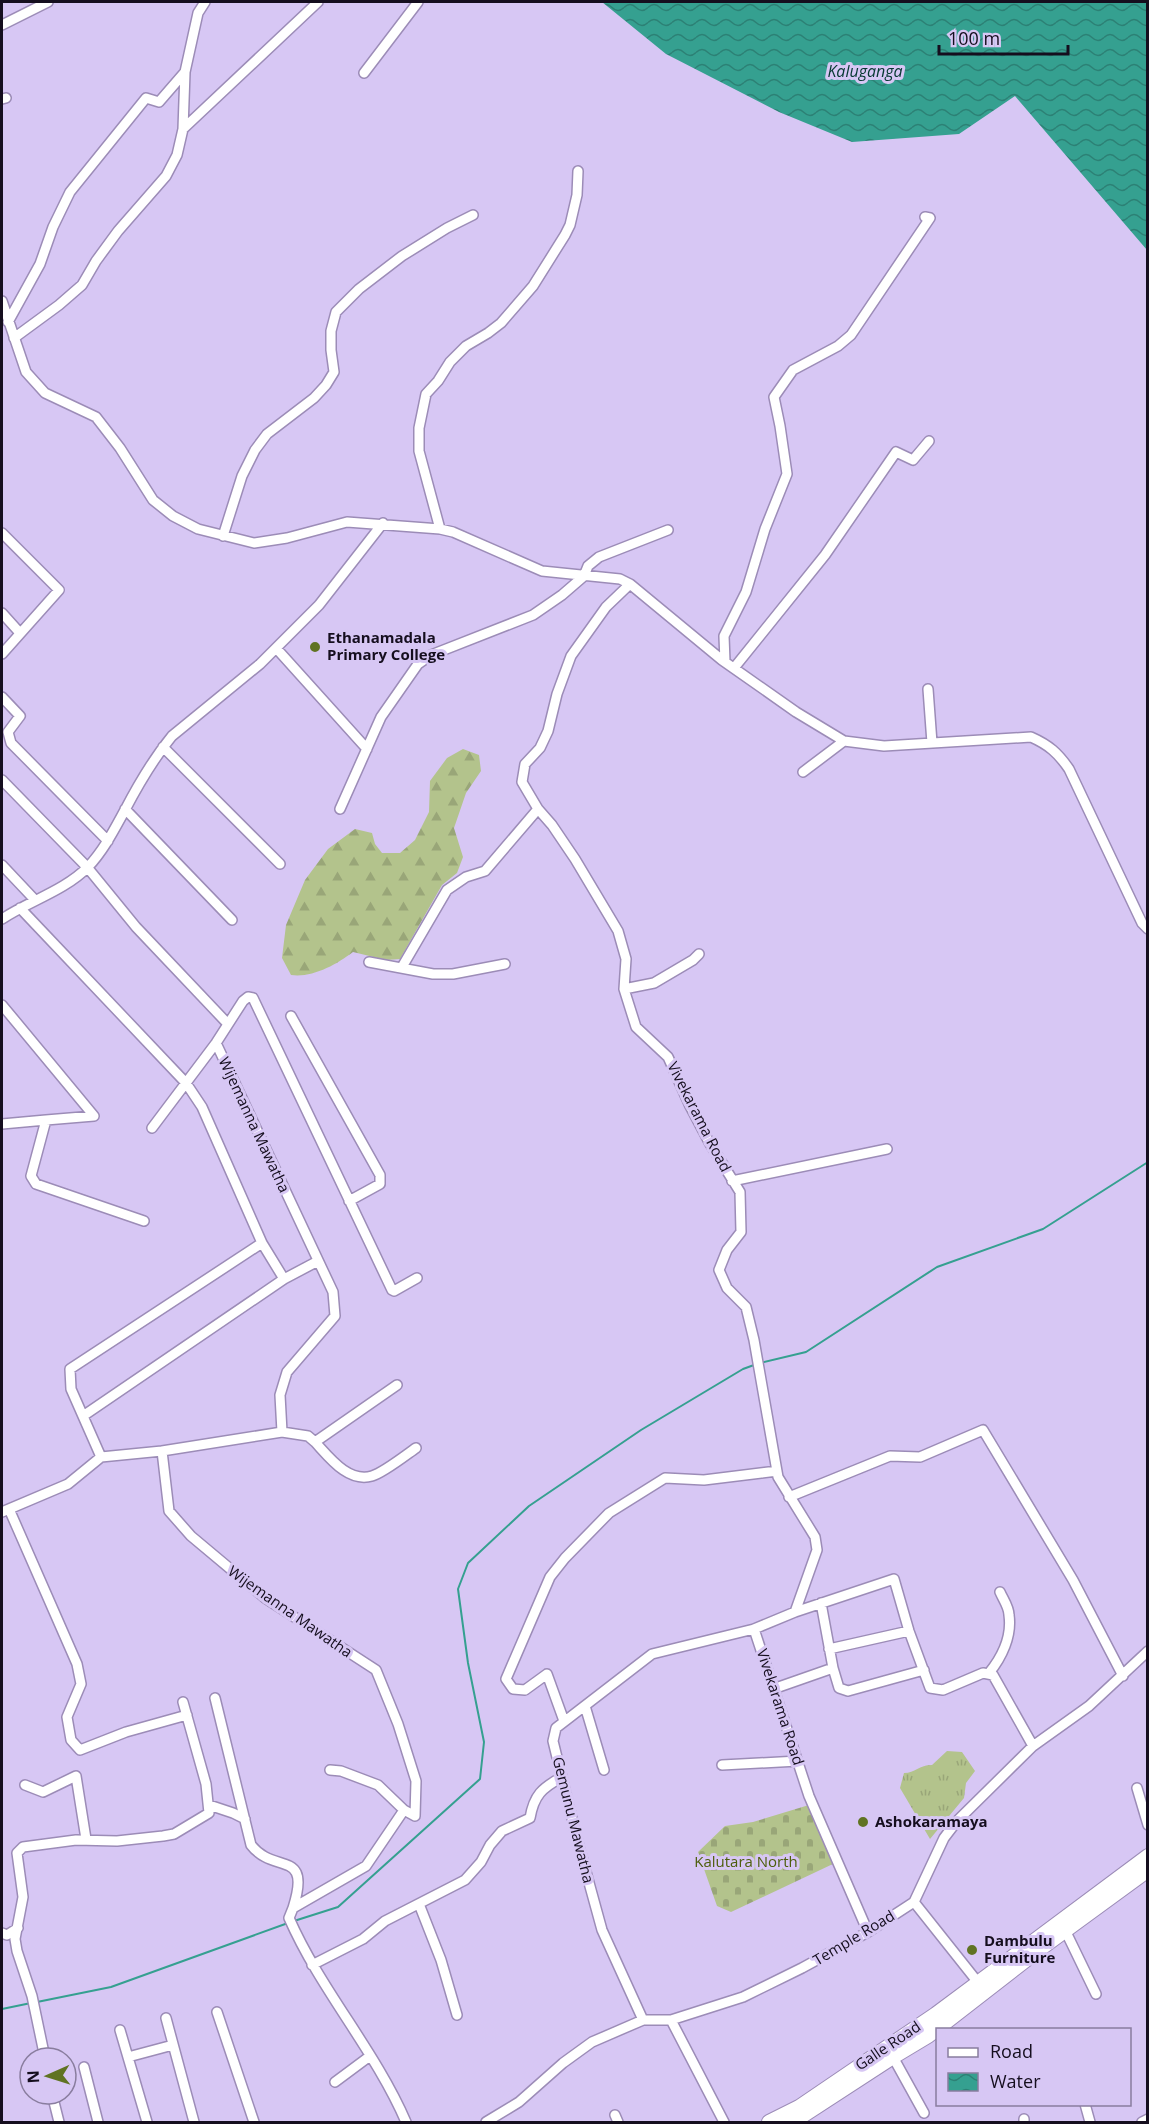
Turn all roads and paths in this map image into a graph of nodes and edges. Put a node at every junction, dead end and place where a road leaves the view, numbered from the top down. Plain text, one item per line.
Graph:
1 (48, 2) edge
2 (205, 2) edge
3 (318, 2) edge
4 (417, 2) edge
5 (2, 25) edge
6 (185, 72) junction
7 (364, 73) dead end
8 (183, 129) junction
9 (578, 171) dead end
10 (473, 215) dead end
11 (925, 217) dead end
12 (2, 302) edge
13 (8, 322) junction
14 (14, 338) junction
15 (929, 441) dead end
16 (383, 524) junction
17 (440, 529) junction
18 (668, 530) dead end
19 (2, 533) edge
20 (223, 536) junction
21 (584, 576) junction
22 (630, 584) junction
23 (2, 614) edge
24 (20, 633) junction
25 (276, 648) junction
26 (2, 654) edge
27 (724, 662) junction
28 (734, 668) junction
29 (928, 689) dead end
30 (2, 697) edge
31 (844, 741) junction
32 (932, 743) junction
33 (163, 747) junction
34 (367, 749) junction
35 (803, 772) dead end
36 (2, 780) edge
37 (125, 809) junction
38 (340, 809) dead end
39 (538, 809) junction
40 (108, 841) junction
41 (280, 864) dead end
42 (2, 865) edge
43 (87, 867) junction
44 (34, 900) junction
45 (20, 908) junction
46 (2, 919) edge
47 (232, 920) dead end
48 (1148, 929) edge
49 (699, 954) dead end
50 (369, 962) dead end
51 (505, 964) dead end
52 (402, 967) junction
53 (624, 988) junction
54 (2, 1005) edge
55 (291, 1016) dead end
56 (227, 1023) junction
57 (216, 1043) junction
58 (186, 1083) junction
59 (46, 1120) junction
60 (2, 1124) edge
61 (152, 1128) dead end
62 (887, 1149) dead end
63 (732, 1181) junction
64 (349, 1201) junction
65 (144, 1221) dead end
66 (262, 1243) junction
67 (318, 1261) junction
68 (417, 1278) dead end
69 (284, 1280) junction
70 (397, 1385) dead end
71 (83, 1416) junction
72 (282, 1432) junction
73 (315, 1442) junction
74 (416, 1448) dead end
75 (162, 1451) junction
76 (101, 1457) junction
77 (777, 1471) junction
78 (789, 1497) junction
79 (5, 1511) edge
80 (1000, 1592) dead end
81 (821, 1603) junction
82 (795, 1612) junction
83 (754, 1629) junction
84 (909, 1631) junction
85 (829, 1649) junction
86 (1147, 1653) edge
87 (833, 1668) junction
88 (924, 1670) junction
89 (990, 1673) junction
90 (1123, 1676) junction
91 (773, 1689) junction
92 (215, 1698) dead end
93 (183, 1702) dead end
94 (585, 1706) junction
95 (187, 1715) junction
96 (564, 1721) junction
97 (1033, 1746) junction
98 (798, 1761) junction
99 (722, 1765) dead end
100 (330, 1770) dead end
101 (603, 1770) dead end
102 (561, 1777) junction
103 (25, 1785) dead end
104 (1137, 1788) dead end
105 (210, 1805) junction
106 (404, 1810) junction
107 (245, 1820) junction
108 (1148, 1825) edge
109 (86, 1839) junction
110 (1148, 1856) edge
111 (1148, 1870) edge
112 (914, 1902) junction
113 (419, 1904) junction
114 (293, 1908) junction
115 (18, 1928) junction
116 (1065, 1930) junction
117 (868, 1932) junction
118 (2, 1933) edge
119 (312, 1965) junction
120 (981, 1986) junction
121 (1096, 1994) dead end
122 (217, 2012) dead end
123 (457, 2015) dead end
124 (166, 2018) dead end
125 (643, 2020) junction
126 (671, 2020) junction
127 (936, 2028) edge
128 (936, 2028) edge
129 (120, 2030) dead end
130 (173, 2045) junction
131 (42, 2046) edge
132 (370, 2056) junction
133 (128, 2057) junction
134 (893, 2057) junction
135 (84, 2067) dead end
136 (335, 2082) dead end
137 (55, 2106) edge
138 (1086, 2106) edge
139 (924, 2113) dead end
140 (1148, 2119) edge
141 (59, 2122) edge
142 (98, 2122) edge
143 (147, 2122) edge
144 (194, 2122) edge
145 (254, 2122) edge
146 (406, 2122) edge
147 (486, 2122) edge
148 (724, 2122) edge
149 (769, 2122) edge
150 (793, 2122) edge
151 (1090, 2122) edge
152 (1142, 2122) edge

1 - 5 street
2 - 6 street
3 - 8 street
4 - 7 street
6 - 8 street
6 - 13 street
8 - 14 street
9 - 17 street
10 - 20 street
11 - 27 street
12 - 13 street
13 - 14 street
14 - 20 street
15 - 28 street
16 - 17 street
16 - 20 street
16 - 25 street
17 - 21 street
18 - 21 street
19 - 24 street
21 - 22 street
21 - 34 street
22 - 27 street
22 - 39 street, Vivekarama Road
23 - 24 street
24 - 26 street
25 - 33 street
25 - 34 street
27 - 28 street
28 - 31 street
29 - 32 street
30 - 40 street
31 - 32 street
31 - 35 street
32 - 48 street
33 - 37 street
33 - 41 street
34 - 38 street
36 - 43 street
37 - 40 street
37 - 47 street
39 - 52 street
39 - 53 street, Vivekarama Road
40 - 43 street
42 - 44 street
43 - 44 street
43 - 56 street
44 - 45 street
45 - 46 street
45 - 58 street
49 - 53 street
50 - 52 street
51 - 52 street
53 - 63 street, Vivekarama Road
54 - 59 street
55 - 64 street
56 - 57 street
56 - 64 street
57 - 58 street
57 - 67 street, Wijemanna Mawatha
58 - 61 street
58 - 66 street
59 - 60 street
59 - 65 street
62 - 63 street
63 - 77 street, Vivekarama Road
64 - 68 street
66 - 69 street
66 - 71 street
67 - 69 street
67 - 72 street, Wijemanna Mawatha
69 - 71 street
70 - 73 street
71 - 76 street
72 - 73 street
72 - 75 street
73 - 74 street
75 - 76 street
75 - 106 street, Wijemanna Mawatha
76 - 79 street
77 - 78 street, Vivekarama Road
77 - 96 street
78 - 82 street, Vivekarama Road
78 - 90 street
79 - 95 street
80 - 89 street
81 - 82 street
81 - 84 street
81 - 85 street
82 - 83 street, Vivekarama Road
83 - 91 street, Vivekarama Road
83 - 94 street
84 - 85 street
84 - 88 street
85 - 87 street
86 - 90 street
87 - 88 street
87 - 91 street
88 - 89 street
89 - 97 street
90 - 97 street
91 - 98 street, Vivekarama Road
92 - 107 street
93 - 95 street
94 - 96 street
94 - 101 street
95 - 105 street
96 - 102 street, Gemunu Mawatha
97 - 112 street
98 - 99 street
98 - 117 street, Vivekarama Road
100 - 106 street
102 - 113 street
102 - 125 street, Gemunu Mawatha
103 - 109 street
104 - 108 street
105 - 107 street
105 - 109 street
106 - 114 street, Wijemanna Mawatha
107 - 114 street
109 - 115 street
110 - 120 highway, Galle Road
111 - 116 highway, Galle Road
112 - 117 street, Temple Road
112 - 120 street
113 - 119 street
113 - 123 street
114 - 119 street
115 - 118 street
115 - 131 street
116 - 120 highway, Galle Road
116 - 121 street
117 - 126 street, Temple Road
119 - 132 street
120 - 127 highway, Galle Road
120 - 149 highway, Galle Road
122 - 145 street
124 - 130 street
125 - 126 street, Temple Road
125 - 147 street, Temple Road
126 - 148 street
128 - 134 highway, Galle Road
129 - 133 street
130 - 133 street
130 - 144 street
132 - 136 street
132 - 146 street
133 - 143 street
134 - 139 street
134 - 150 highway, Galle Road
135 - 142 street
137 - 141 street
138 - 151 street
140 - 152 street

